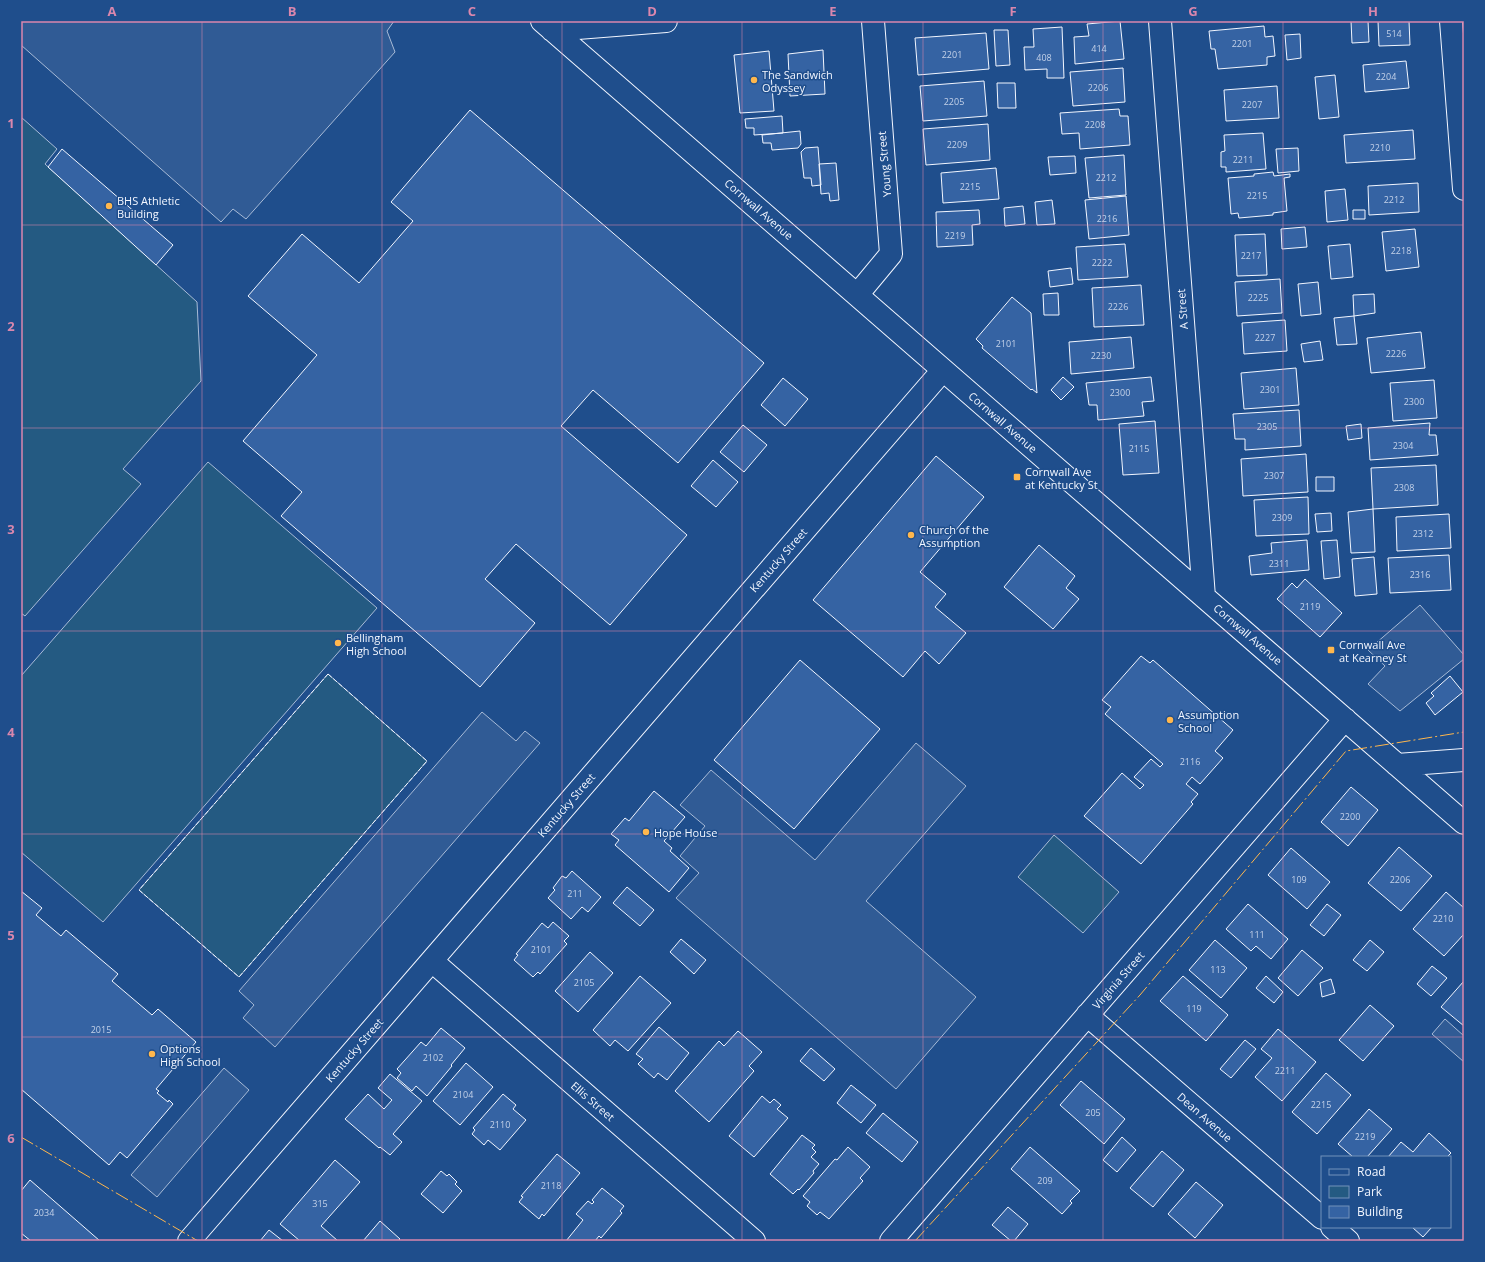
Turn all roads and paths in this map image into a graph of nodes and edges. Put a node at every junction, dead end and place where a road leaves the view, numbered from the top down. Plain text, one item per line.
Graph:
1 (666, 21) edge
2 (873, 21) edge
3 (1160, 21) edge
4 (1451, 21) edge
5 (550, 24) edge
6 (1464, 189) edge
7 (857, 295) junction
8 (943, 370) junction
9 (1204, 597) junction
10 (1344, 719) junction
11 (1464, 760) edge
12 (1397, 765) junction
13 (1464, 823) edge
14 (432, 960) junction
15 (1087, 1015) junction
16 (1321, 1217) edge
17 (1333, 1228) edge
18 (189, 1241) edge
19 (754, 1241) edge
20 (891, 1241) edge
21 (1348, 1241) edge

1 - 5 street
2 - 7 street, Young Street
3 - 9 street, A Street
4 - 6 street
5 - 7 street, Cornwall Avenue
7 - 8 street, Cornwall Avenue
8 - 9 street, Cornwall Avenue
8 - 14 street, Kentucky Street
9 - 10 street, Cornwall Avenue
10 - 12 street, Cornwall Avenue
10 - 15 street, Virginia Street
11 - 12 street
12 - 13 street, Cornwall Avenue
14 - 18 street, Kentucky Street
14 - 19 street, Ellis Street
15 - 16 street, Dean Avenue
15 - 20 street, Virginia Street
17 - 21 street

